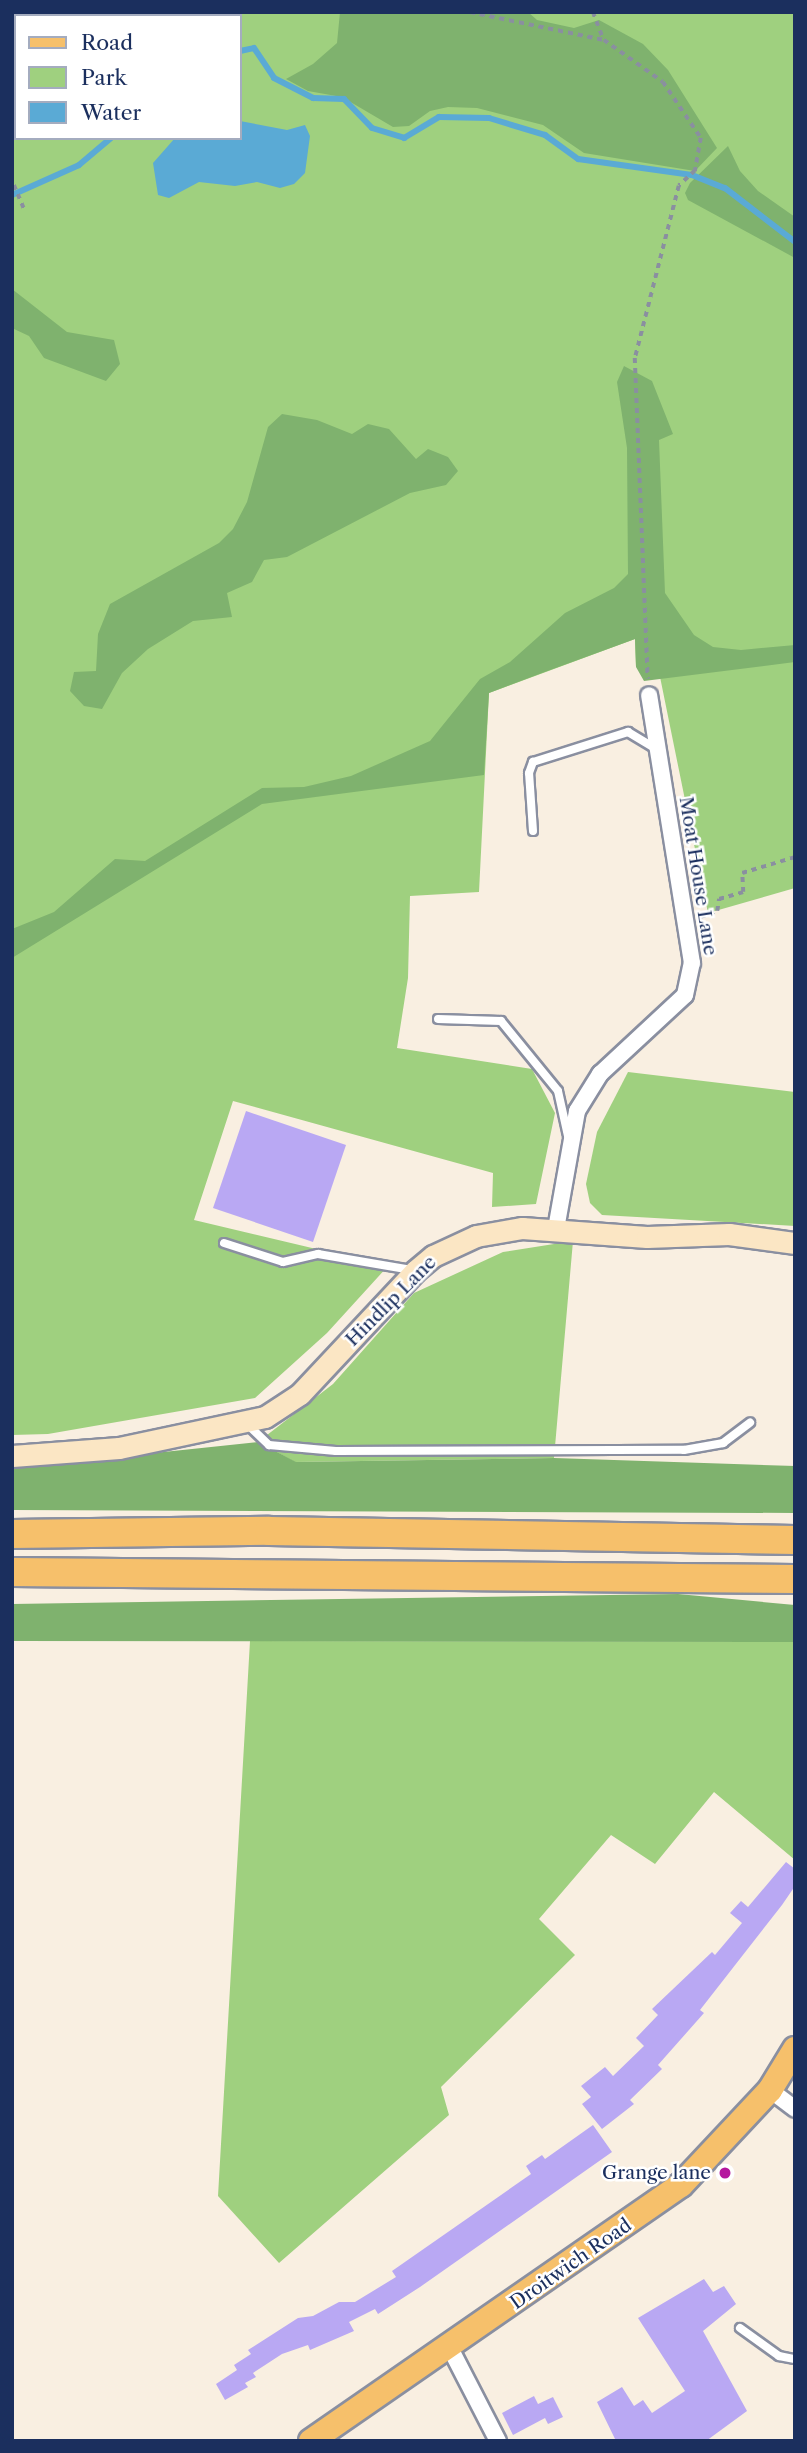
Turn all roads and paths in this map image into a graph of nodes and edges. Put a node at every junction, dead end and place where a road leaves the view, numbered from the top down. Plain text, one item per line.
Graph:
1 (470, 12) edge
2 (593, 12) edge
3 (604, 40) junction
4 (14, 185) dead end
5 (24, 209) dead end
6 (649, 695) joint
7 (658, 751) junction
8 (533, 831) dead end
9 (795, 857) edge
10 (685, 923) junction
11 (438, 1019) dead end
12 (570, 1142) junction
13 (556, 1229) junction
14 (224, 1243) dead end
15 (795, 1243) edge
16 (415, 1271) junction
17 (246, 1423) junction
18 (750, 1423) dead end
19 (12, 1455) edge
20 (12, 1534) edge
21 (795, 1540) edge
22 (12, 1573) edge
23 (795, 1578) edge
24 (795, 2049) edge
25 (769, 2090) junction
26 (795, 2109) edge
27 (740, 2328) dead end
28 (450, 2348) junction
29 (795, 2359) edge
30 (311, 2441) edge
31 (498, 2441) edge

1 - 3 path
2 - 3 path
3 - 6 path
4 - 5 path
6 - 7 street, Moat House Lane
7 - 8 lane
7 - 10 street, Moat House Lane
9 - 10 path
10 - 12 street, Moat House Lane
11 - 12 lane
12 - 13 street, Moat House Lane
13 - 15 street, Hindlip Lane
13 - 16 street, Hindlip Lane
14 - 16 lane
16 - 17 street, Hindlip Lane
17 - 18 lane
17 - 19 street, Hindlip Lane
20 - 21 highway
22 - 23 highway
24 - 25 main road, Droitwich Road
25 - 26 street
25 - 28 main road, Droitwich Road
27 - 29 lane
28 - 30 main road, Droitwich Road
28 - 31 street

